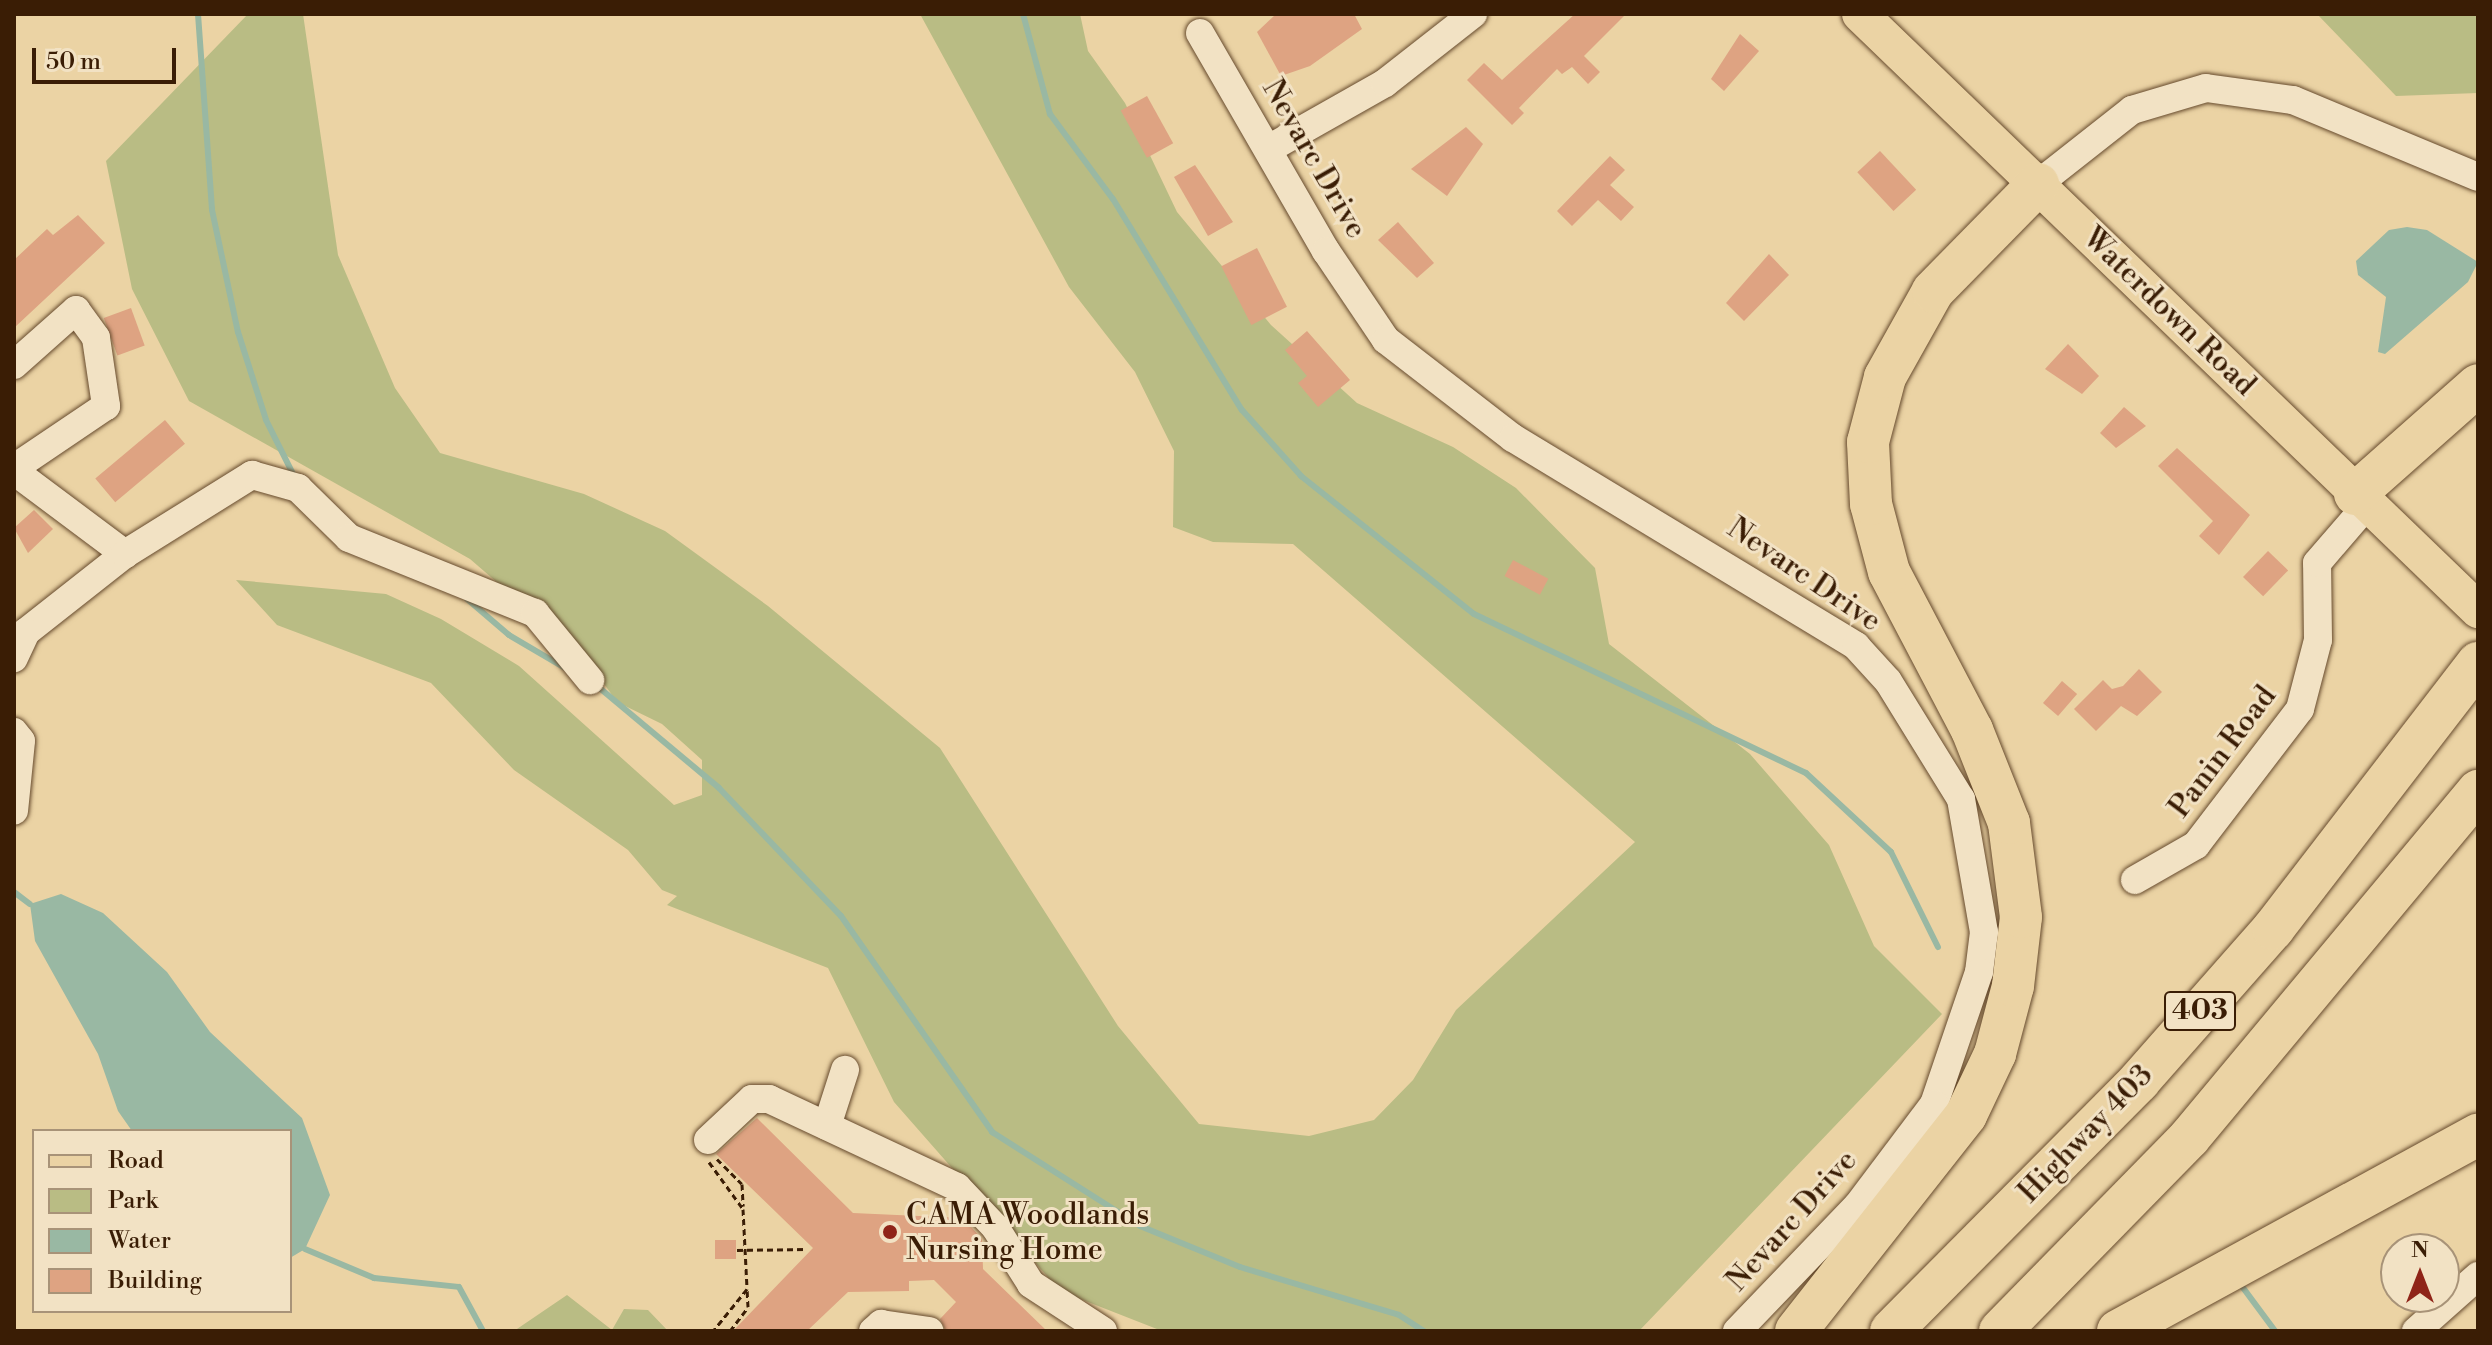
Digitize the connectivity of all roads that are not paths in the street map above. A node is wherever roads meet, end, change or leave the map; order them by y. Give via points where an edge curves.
1 (1473, 14) edge
2 (1860, 14) edge
3 (1200, 33) dead end
4 (1272, 147) junction
5 (2478, 177) edge
6 (2038, 184) junction
7 (14, 365) edge
8 (2478, 385) edge
9 (14, 470) edge
10 (2361, 500) junction
11 (125, 554) junction
12 (2478, 610) edge
13 (20, 623) edge
14 (14, 658) edge
15 (2478, 663) edge
16 (590, 680) dead end
17 (14, 732) edge
18 (2478, 791) edge
19 (14, 811) edge
20 (2135, 880) dead end
21 (845, 1070) dead end
22 (827, 1126) junction
23 (2478, 1135) edge
24 (708, 1140) dead end
25 (2478, 1276) edge
26 (873, 1331) edge
27 (929, 1331) edge
28 (1103, 1331) edge
29 (1737, 1331) edge
30 (1796, 1331) edge
31 (1891, 1331) edge
32 (2000, 1331) edge
33 (2118, 1331) edge
34 (2416, 1331) edge

1 - 4 street via 1385,83
2 - 6 main road, Waterdown Road
3 - 4 street, Nevarc Drive
4 - 29 street, Nevarc Drive via 1326,251 1386,340 1513,438 1856,646 1888,681 1961,799 1984,932 1979,972 1934,1104 1858,1205
5 - 6 street via 2293,100 2206,88 2132,110
6 - 10 main road, Waterdown Road
6 - 30 highway via 1933,291 1885,377 1868,442 1871,504 1889,572 1972,730 2009,823 2021,917 2011,996 1966,1115
7 - 9 street via 76,310 96,338 106,406
8 - 10 highway
9 - 11 street
10 - 12 main road, Waterdown Road
10 - 20 street, Panin Road via 2317,563 2318,640 2300,709 2196,845
11 - 13 street
11 - 16 street via 252,475 298,488 349,538 535,613
13 - 14 street
15 - 31 highway, Highway 403 / 403 via 2273,929 2139,1081
17 - 19 street via 21,741
18 - 32 highway, 403 via 2189,1138
21 - 22 street
22 - 24 street via 769,1099 752,1099
22 - 28 street via 957,1187 995,1227 1031,1284
23 - 33 highway
25 - 34 street
26 - 27 street via 881,1324

